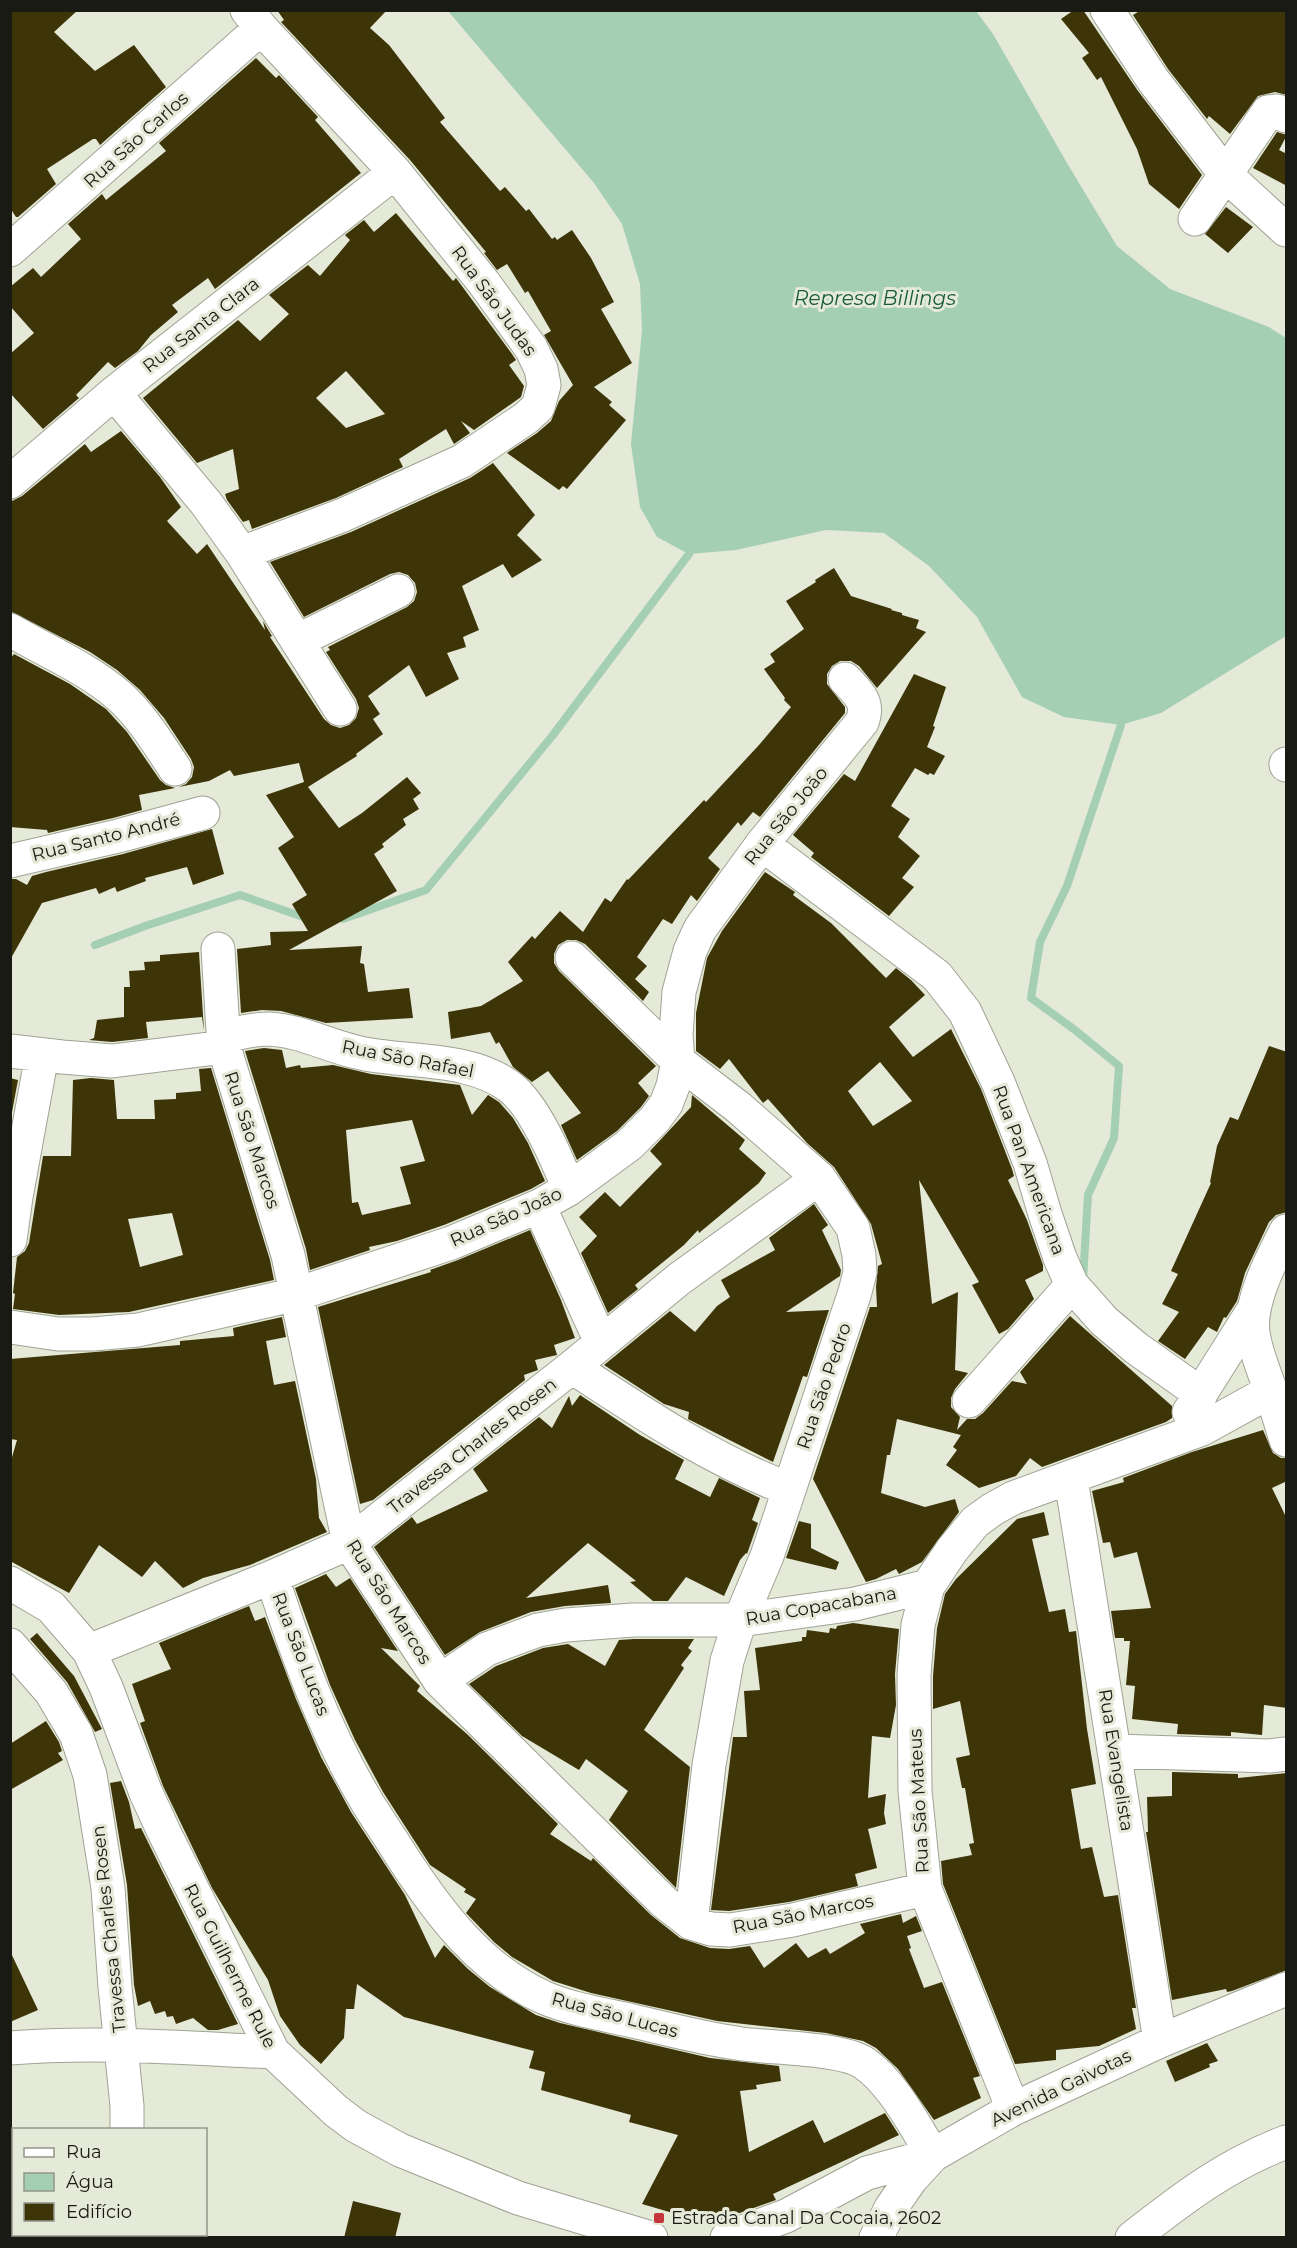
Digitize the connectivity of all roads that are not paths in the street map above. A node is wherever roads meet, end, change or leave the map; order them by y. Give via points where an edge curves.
1 (1107, 10) edge
2 (254, 20) edge
3 (1287, 116) edge
4 (395, 172) junction
5 (1226, 175) junction
6 (1194, 219) dead end
7 (1287, 230) edge
8 (10, 250) edge
9 (114, 393) junction
10 (16, 465) edge
11 (242, 553) junction
12 (398, 591) dead end
13 (10, 630) edge
14 (297, 641) junction
15 (845, 679) dead end
16 (340, 709) dead end
17 (175, 769) dead end
18 (202, 813) dead end
19 (762, 844) junction
20 (10, 861) edge
21 (218, 949) dead end
22 (572, 957) dead end
23 (223, 1042) junction
24 (10, 1051) edge
25 (42, 1055) junction
26 (678, 1061) junction
27 (819, 1178) junction
28 (569, 1189) junction
29 (539, 1206) junction
30 (1287, 1231) edge
31 (10, 1240) edge
32 (1072, 1284) junction
33 (297, 1294) junction
34 (1254, 1310) junction
35 (10, 1327) edge
36 (601, 1342) junction
37 (572, 1367) junction
38 (1271, 1391) junction
39 (1201, 1394) junction
40 (969, 1401) dead end
41 (1287, 1440) edge
42 (1170, 1441) junction
43 (1071, 1479) junction
44 (789, 1489) junction
45 (349, 1543) junction
46 (272, 1577) junction
47 (10, 1583) edge
48 (928, 1586) junction
49 (740, 1620) junction
50 (10, 1645) edge
51 (89, 1651) junction
52 (440, 1681) junction
53 (1114, 1751) junction
54 (1287, 1754) edge
55 (924, 1889) junction
56 (691, 1923) junction
57 (1287, 1989) edge
58 (1160, 2041) junction
59 (122, 2044) junction
60 (10, 2048) edge
61 (273, 2052) junction
62 (1013, 2109) junction
63 (126, 2128) edge
64 (1287, 2142) edge
65 (933, 2155) junction
66 (651, 2238) edge
67 (727, 2238) edge
68 (876, 2238) edge
69 (1132, 2238) edge

1 - 5 street via 1148,73
2 - 4 street, Rua São Judas
2 - 8 street, Rua São Carlos
3 - 5 street via 1268,112
4 - 9 street, Rua Santa Clara
4 - 11 street, Rua São Judas via 531,348 544,385 538,407 462,460 343,515
5 - 6 street
5 - 7 street
9 - 10 street, Rua Santa Clara
9 - 11 street via 207,503
11 - 14 street
12 - 14 street
13 - 17 street via 120,696
14 - 16 street
15 - 19 street, Rua São João via 862,697 862,722
18 - 20 street, Rua Santo André
19 - 26 street, Rua São João via 700,929 690,951 679,992
19 - 32 street, Rua Pan Americana via 937,976 965,1012 1026,1153
21 - 23 street, Rua São Marcos
22 - 26 street, Rua São Pedro
23 - 25 street, Rua São Rafael via 112,1061
23 - 28 street, Rua São Rafael via 258,1030 288,1032 354,1052 451,1064 488,1075 512,1088 525,1102
23 - 33 street, Rua São Marcos
24 - 25 street, Rua São Rafael
25 - 31 street
26 - 27 street, Rua São Pedro
26 - 28 street, Rua São João via 666,1104 655,1119 628,1145
27 - 36 street, Travessa Charles Rosen via 679,1279
27 - 44 street, Rua São Pedro via 852,1228 860,1272
28 - 29 street, Rua São João
29 - 33 street, Rua São João via 451,1243
29 - 36 street
30 - 34 street
32 - 39 street, Rua Pan Americana via 1104,1321
32 - 40 street
33 - 35 street, Rua São João via 138,1330 58,1334
33 - 45 street, Rua São Marcos
34 - 38 street via 1258,1358
34 - 39 street
36 - 37 street, Travessa Charles Rosen
37 - 44 street via 707,1452
37 - 45 street, Travessa Charles Rosen
38 - 41 street
38 - 42 street via 1202,1429
39 - 42 street
42 - 43 street
43 - 48 street via 1013,1498 975,1522
43 - 53 street, Rua Evangelista
44 - 49 street, Rua São Pedro
45 - 46 street, Travessa Charles Rosen
45 - 52 street, Rua São Marcos
46 - 51 street, Travessa Charles Rosen
46 - 65 street, Rua São Lucas via 320,1708 366,1801 427,1894 481,1956 546,1998 596,2013 740,2044 848,2056 861,2061 877,2072
47 - 51 street, Rua Guilherme Rule via 51,1607
48 - 49 street, Rua Copacabana via 855,1604
48 - 55 street, Rua São Mateus via 918,1625 914,1675 915,1791
49 - 52 street, Rua Copacabana via 633,1620 538,1630 487,1649
49 - 56 street, Rua São Pedro via 727,1661 716,1723
50 - 59 street, Travessa Charles Rosen via 51,1692 75,1734 90,1775 108,1888
51 - 61 street, Rua Guilherme Rule via 146,1793
52 - 56 street, Rua São Marcos via 664,1902
53 - 54 street
53 - 58 street, Rua Evangelista
55 - 56 street, Rua São Marcos via 793,1920 730,1930
55 - 62 street, Rua São Mateus
57 - 58 street, Avenida Gaivotas
58 - 62 street, Avenida Gaivotas
59 - 60 street
59 - 61 street
59 - 63 street, Travessa Charles Rosen
61 - 66 street, Rua Guilherme Rule via 342,2116 376,2139 518,2198
62 - 65 street, Avenida Gaivotas
64 - 69 street via 1213,2177
65 - 67 street via 867,2173 786,2216
65 - 68 street, Avenida Gaivotas via 910,2180

